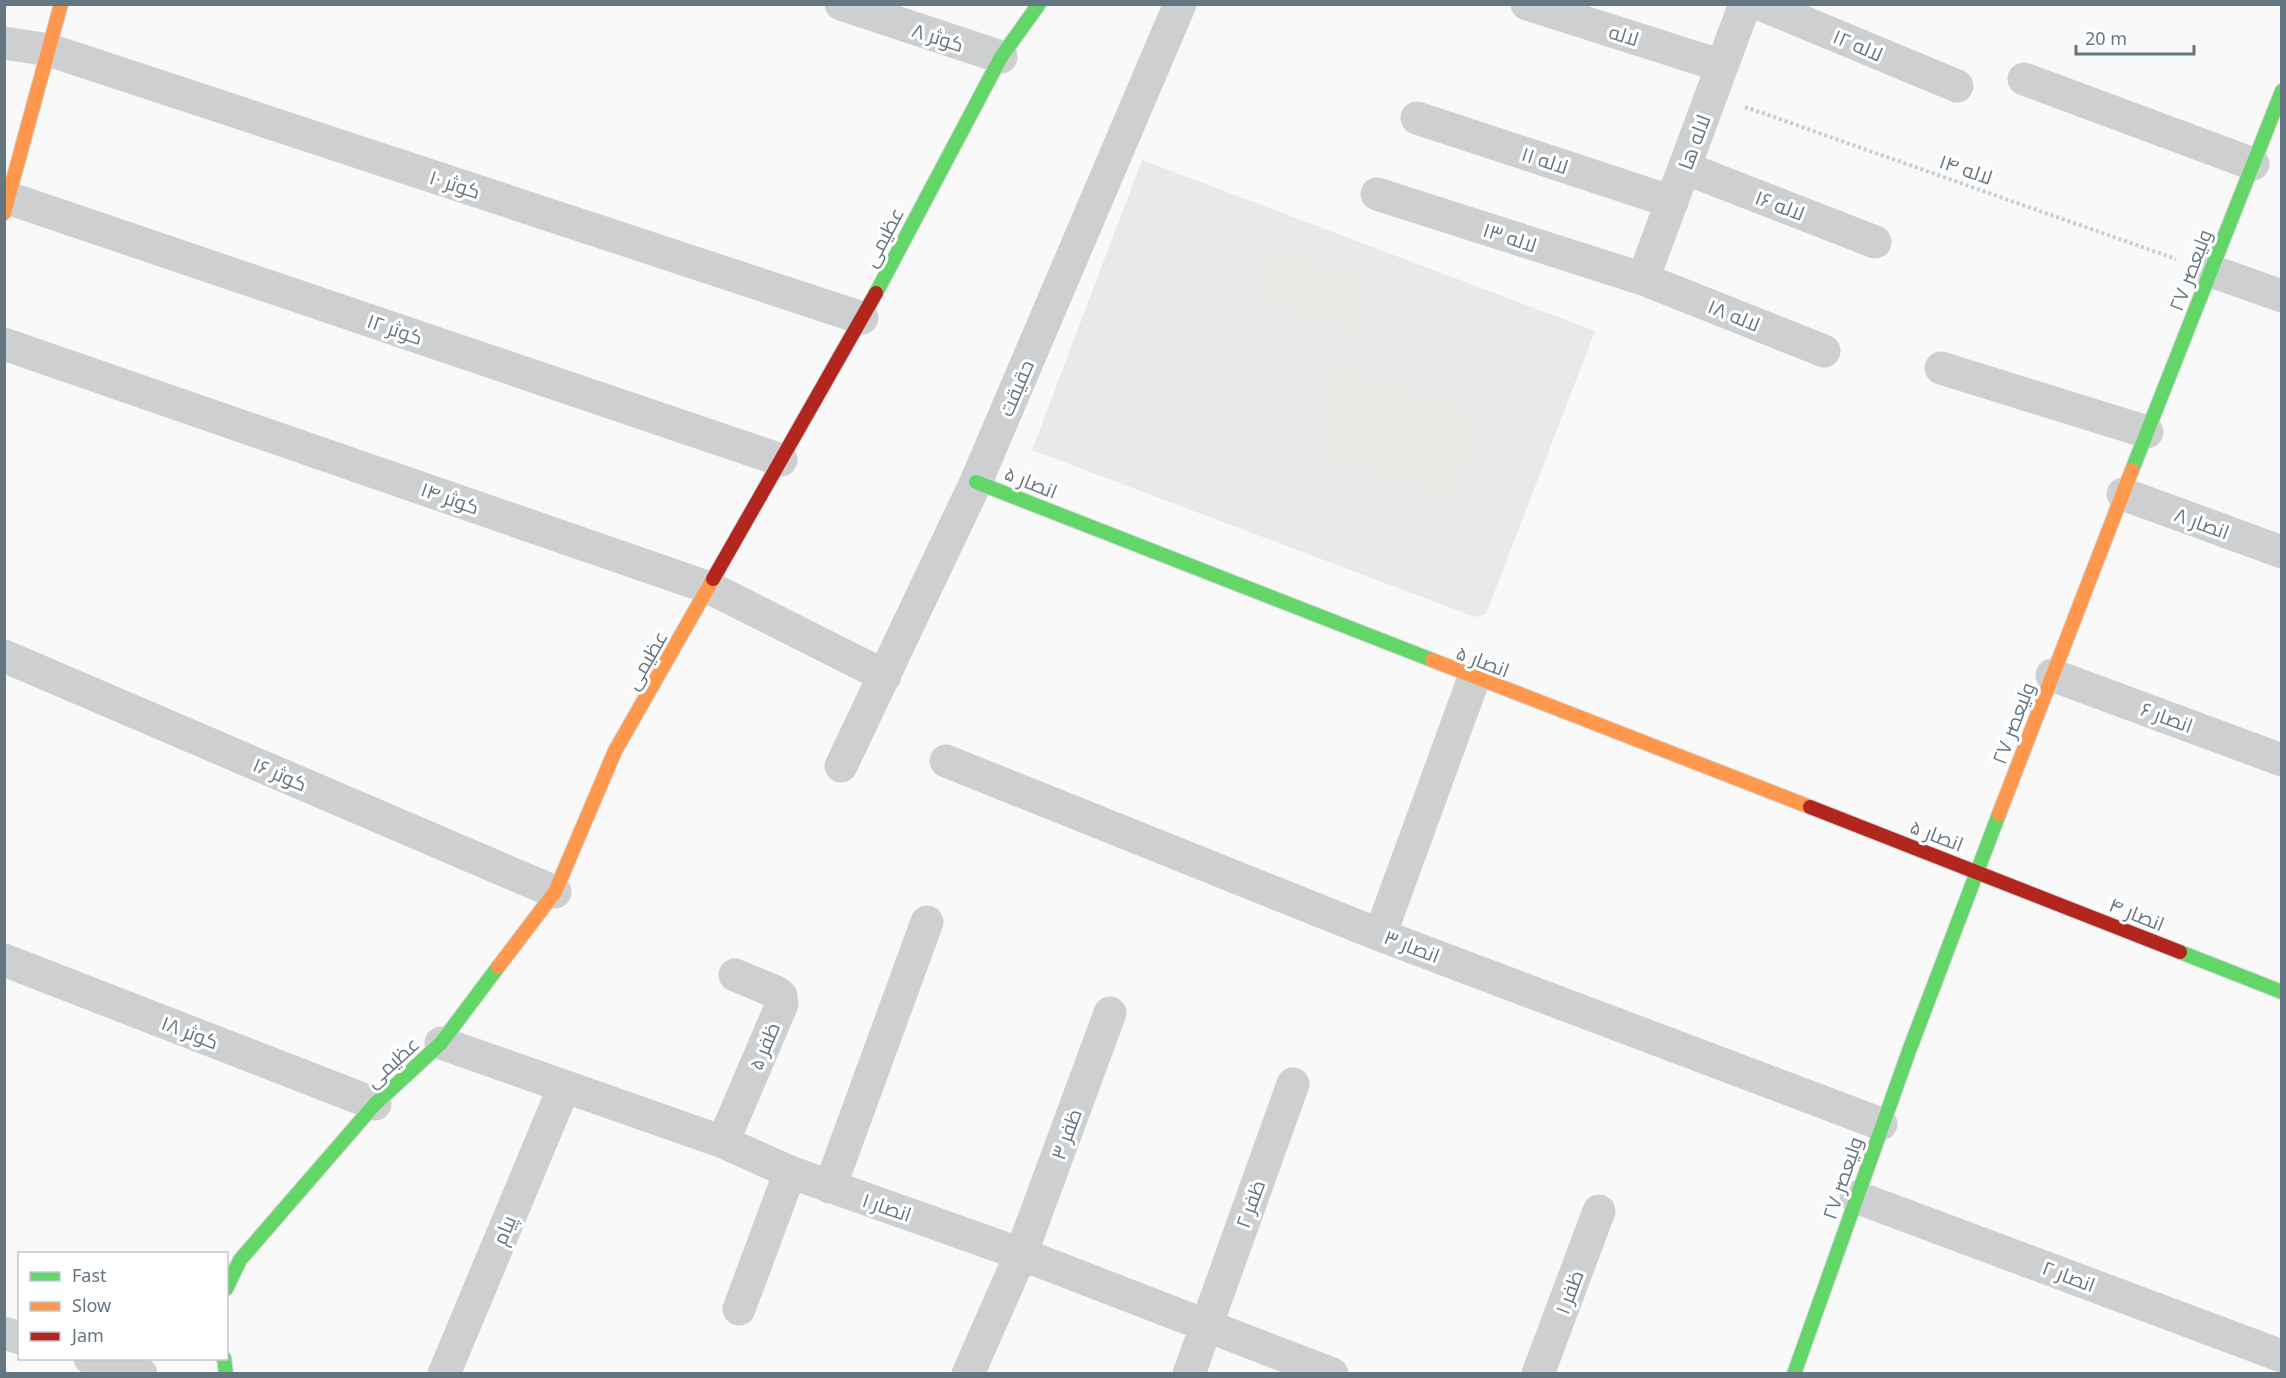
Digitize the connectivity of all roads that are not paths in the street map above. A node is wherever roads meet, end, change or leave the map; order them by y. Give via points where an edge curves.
1 (61, 4) edge
2 (841, 4) edge
3 (1040, 4) edge
4 (1180, 4) edge
5 (1527, 4) edge
6 (1745, 4) edge
7 (1760, 4) edge
8 (4, 43) edge
9 (49, 50) junction
10 (1001, 57) junction
11 (2024, 79) dead end
12 (1717, 80) junction
13 (1957, 86) dead end
14 (2278, 111) edge
15 (1417, 118) dead end
16 (2253, 164) junction
17 (1684, 168) junction
18 (1377, 194) dead end
19 (1672, 202) junction
20 (6, 205) edge
21 (1875, 242) dead end
22 (2211, 271) junction
23 (1643, 279) junction
24 (2282, 296) edge
25 (862, 318) junction
26 (4, 344) edge
27 (1824, 351) dead end
28 (1941, 368) dead end
29 (2147, 432) junction
30 (781, 460) junction
31 (976, 482) junction
32 (2123, 494) junction
33 (2282, 552) edge
34 (710, 588) junction
35 (4, 656) edge
36 (2052, 675) junction
37 (885, 676) junction
38 (1474, 678) junction
39 (2282, 760) edge
40 (946, 761) dead end
41 (841, 766) dead end
42 (1978, 872) junction
43 (555, 892) junction
44 (927, 922) dead end
45 (1380, 935) junction
46 (4, 960) edge
47 (735, 975) dead end
48 (2282, 992) edge
49 (1110, 1013) dead end
50 (441, 1043) junction
51 (1293, 1084) dead end
52 (564, 1087) junction
53 (375, 1104) junction
54 (1881, 1124) junction
55 (723, 1142) junction
56 (790, 1172) junction
57 (830, 1187) junction
58 (1856, 1197) junction
59 (1599, 1211) dead end
60 (1021, 1254) junction
61 (228, 1285) edge
62 (739, 1309) dead end
63 (1206, 1325) junction
64 (2282, 1356) edge
65 (93, 1360) edge
66 (141, 1374) edge
67 (444, 1374) edge
68 (968, 1374) edge
69 (1189, 1374) edge
70 (1332, 1374) edge
71 (1538, 1374) edge
72 (1794, 1374) edge

1 - 9 street
2 - 10 street, کوثر ۸
3 - 10 street, عظیمی
4 - 31 street, حقیقت
5 - 12 street, لاله
6 - 12 street, لاله ها
7 - 13 street, لاله ۱۲
8 - 9 street, کوثر ۱۰
9 - 20 street
9 - 25 street, کوثر ۱۰
10 - 25 street, عظیمی
11 - 16 street
12 - 17 street, لاله ها
14 - 16 street, ولیعصر ۲۷
15 - 19 street, لاله ۱۱
16 - 22 street, ولیعصر ۲۷
17 - 19 street, لاله ها
17 - 21 street, لاله ۱۶
18 - 23 street, لاله ۱۳
19 - 23 street, لاله ها
20 - 30 street, کوثر ۱۲
22 - 24 street
22 - 29 street, ولیعصر ۲۷
23 - 27 street, لاله ۱۸
25 - 30 street, عظیمی
26 - 34 street, کوثر ۱۴
28 - 29 street
29 - 32 street, ولیعصر ۲۷
30 - 34 street, عظیمی
31 - 37 street, حقیقت
31 - 38 street, انصار ۵
32 - 33 street, انصار ۸
32 - 36 street, ولیعصر ۲۷
34 - 37 street, کوثر ۱۴
34 - 43 street, عظیمی via 615,751
35 - 43 street, کوثر ۱۶
36 - 39 street, انصار ۶
36 - 42 street, ولیعصر ۲۷
37 - 41 street, حقیقت
38 - 42 street, انصار ۵
38 - 45 street
40 - 45 street, انصار ۳
42 - 48 street, انصار ۴
42 - 54 street, ولیعصر ۲۷
43 - 50 street, عظیمی
44 - 57 street
45 - 54 street, انصار ۳
46 - 53 street, کوثر ۱۸
47 - 55 street, ظفر ۵ via 776,992 782,1004
49 - 60 street, ظفر ۳
50 - 52 street, انصار ۱
50 - 53 street, عظیمی
51 - 63 street, ظفر ۲
52 - 55 street, انصار ۱
52 - 67 street, پیام
53 - 61 street, عظیمی via 240,1260
54 - 58 street, ولیعصر ۲۷
55 - 56 street, انصار ۱
56 - 57 street, انصار ۱
56 - 62 street
57 - 60 street, انصار ۱
58 - 64 street, انصار ۲
58 - 72 street, ولیعصر ۲۷
59 - 71 street, ظفر ۱
60 - 63 street, انصار ۱
60 - 68 street, ظفر ۳
63 - 69 street, ظفر ۲
63 - 70 street, انصار ۱
65 - 66 street

